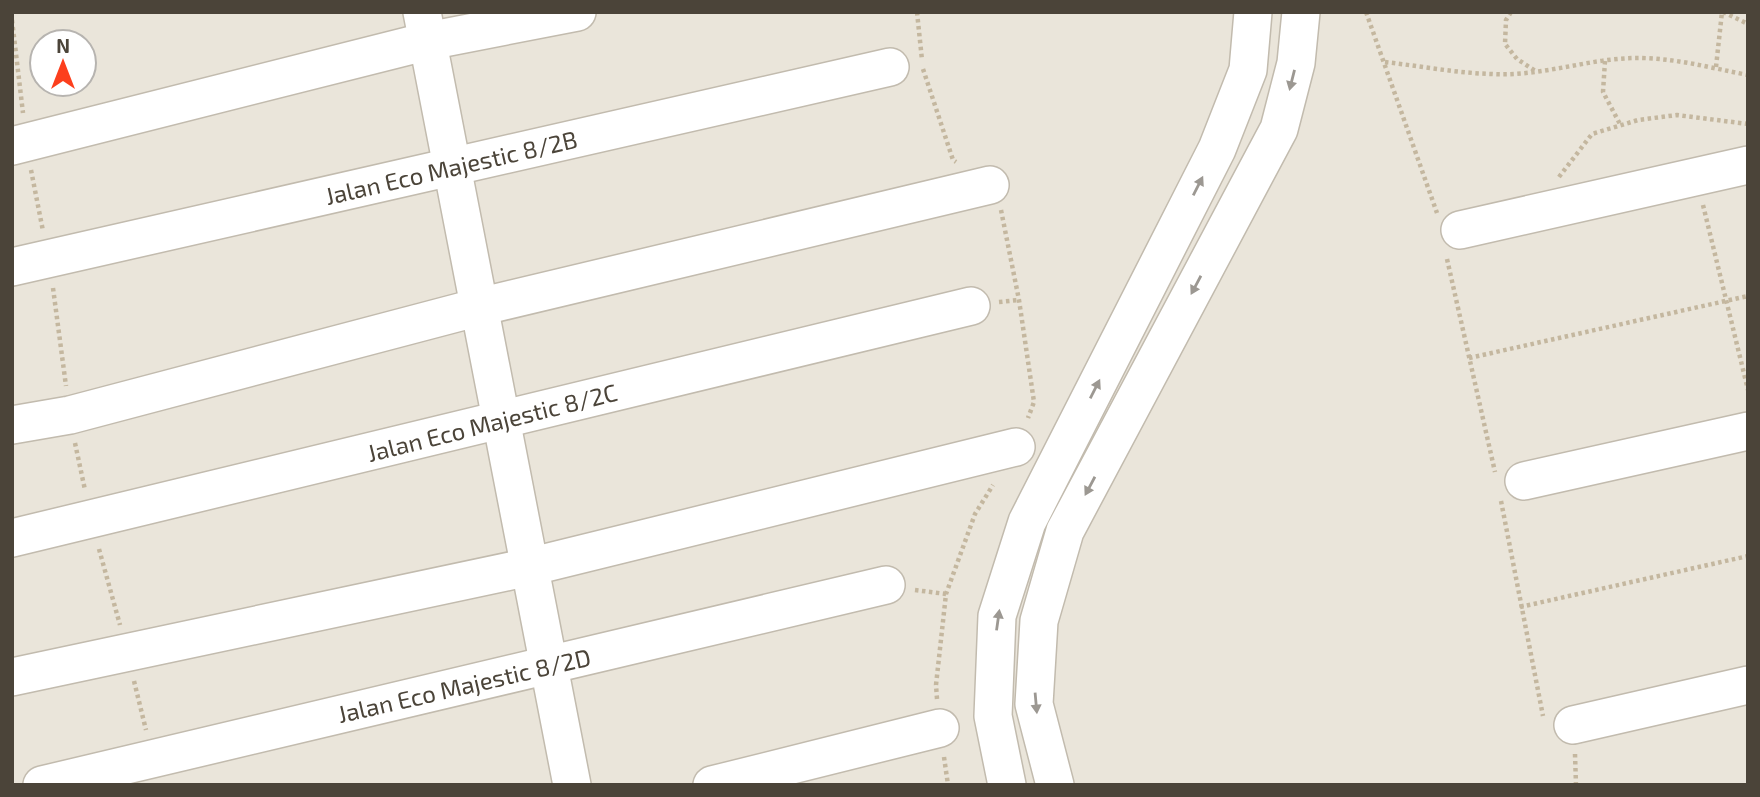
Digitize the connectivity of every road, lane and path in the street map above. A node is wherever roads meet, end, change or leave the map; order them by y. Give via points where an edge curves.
1 (577, 12) edge
2 (917, 12) edge
3 (1253, 12) edge
4 (1301, 12) edge
5 (1366, 12) edge
6 (1511, 12) edge
7 (1722, 12) edge
8 (1748, 24) edge
9 (425, 27) edge
10 (1605, 61) junction
11 (1385, 62) junction
12 (890, 67) dead end
13 (1716, 68) junction
14 (1538, 72) junction
15 (1748, 75) edge
16 (1748, 124) edge
17 (1621, 125) junction
18 (12, 146) edge
19 (1748, 165) edge
20 (453, 166) junction
21 (1696, 177) junction
22 (990, 185) junction
23 (1545, 211) junction
24 (1452, 233) junction
25 (12, 267) edge
26 (1748, 296) edge
27 (1726, 301) junction
28 (971, 306) dead end
29 (479, 307) junction
30 (1469, 358) junction
31 (1748, 390) edge
32 (501, 420) junction
33 (12, 425) edge
34 (1748, 431) edge
35 (1016, 447) junction
36 (1511, 484) junction
37 (12, 538) edge
38 (1748, 556) edge
39 (529, 567) junction
40 (886, 586) dead end
41 (1520, 607) junction
42 (549, 665) junction
43 (12, 677) edge
44 (1748, 685) edge
45 (1573, 724) junction
46 (940, 728) junction
47 (42, 785) edge
48 (572, 785) edge
49 (712, 785) edge
50 (948, 785) edge
51 (1007, 785) edge
52 (1055, 785) edge
53 (1577, 785) edge

1 - 9 street
2 - 22 path via 923,69 953,160 974,179
51 -> 3 street via 993,716 998,616 1027,522 1217,149 1248,70
4 -> 52 street via 1296,63 1279,129 1065,531 1039,621 1034,704
5 - 11 path
6 - 14 path via 1505,44 1517,59
7 - 8 path
7 - 13 path
9 - 18 street
9 - 20 street
10 - 13 path via 1640,58
10 - 14 path
10 - 17 path via 1603,92
11 - 14 path via 1493,75
11 - 24 path via 1414,152
12 - 20 street, Jalan Eco Majestic 8/2B
13 - 15 path
16 - 17 path via 1676,115
17 - 23 path via 1592,134 1552,187
19 - 21 street
20 - 25 street, Jalan Eco Majestic 8/2B
20 - 29 street
21 - 23 street
21 - 27 path
22 - 29 street
22 - 35 path via 997,188 1034,402
23 - 24 street
24 - 30 path
26 - 27 path
27 - 30 path
27 - 31 path
28 - 32 street, Jalan Eco Majestic 8/2C
29 - 32 street
29 - 33 street via 70,415
30 - 36 path
32 - 37 street, Jalan Eco Majestic 8/2C
32 - 39 street
34 - 36 street
35 - 39 street
35 - 46 path via 975,514 946,594 936,685
36 - 41 path
38 - 41 path
39 - 42 street
39 - 43 street
40 - 42 street, Jalan Eco Majestic 8/2D
41 - 45 path via 1545,724 1552,733
42 - 47 street, Jalan Eco Majestic 8/2D
42 - 48 street
44 - 45 street
45 - 53 path
46 - 49 street
46 - 50 path

